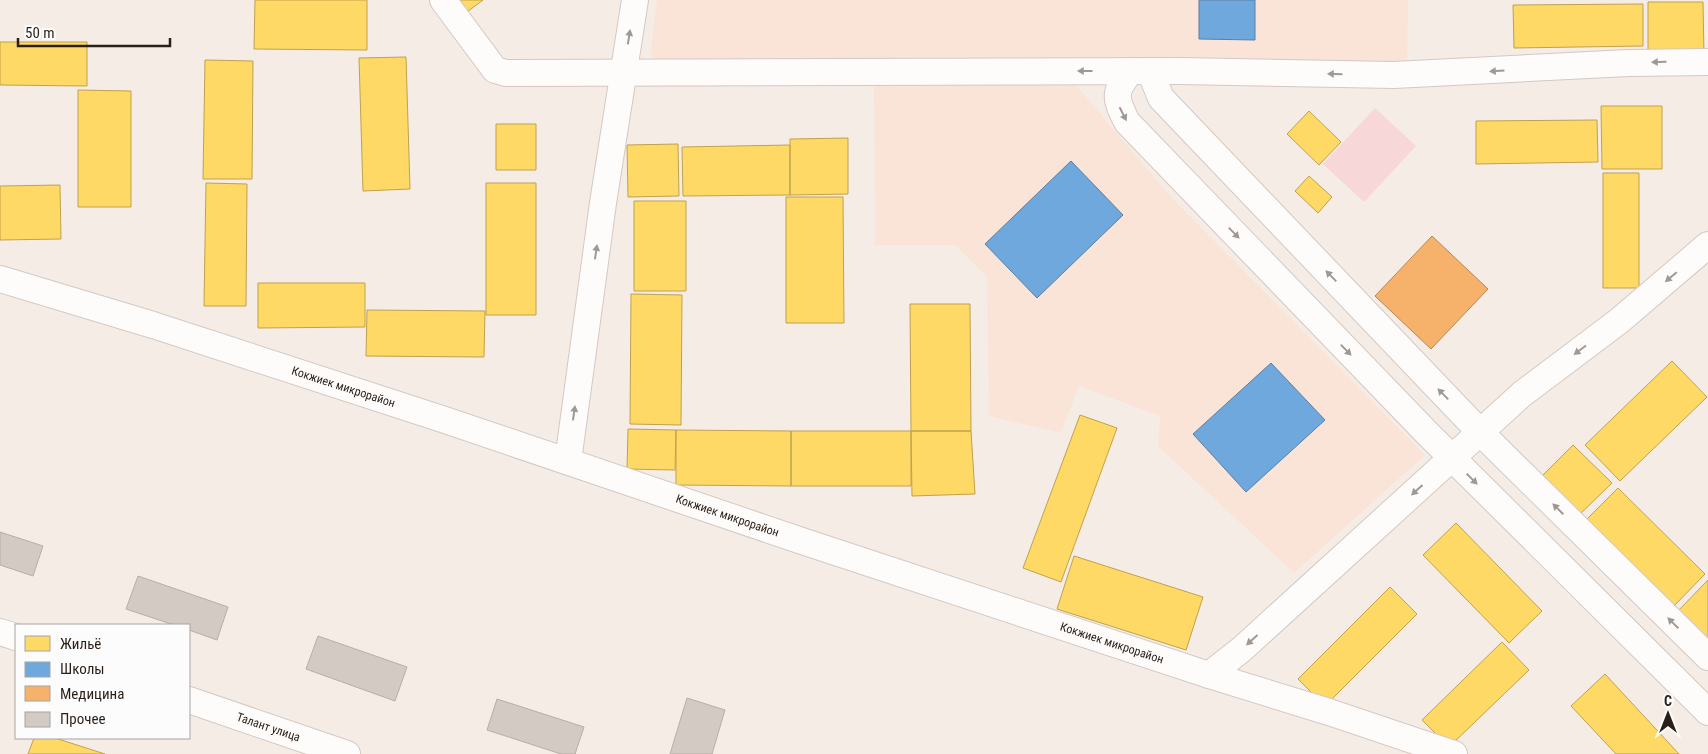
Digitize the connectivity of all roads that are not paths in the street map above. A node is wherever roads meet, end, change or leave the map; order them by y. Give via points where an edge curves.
1 (443, 0) edge
2 (635, 0) edge
3 (1708, 62) edge
4 (1140, 71) junction
5 (624, 73) junction
6 (1708, 245) edge
7 (0, 278) edge
8 (1480, 432) junction
9 (1451, 458) junction
10 (568, 462) junction
11 (0, 632) edge
12 (15, 637) edge
13 (1708, 657) edge
14 (1209, 675) junction
15 (190, 700) edge
16 (1708, 712) edge
17 (347, 754) edge
18 (1454, 754) edge

1 - 5 street via 495,70 506,73
5 -> 2 street
3 -> 4 street via 1404,75
4 -> 5 street
8 -> 4 street via 1161,98
4 -> 9 street via 1120,84 1117,102 1127,122
10 -> 5 street
6 -> 8 street via 1619,321 1522,394
7 - 10 street, Кокжиек микрорайон
8 - 9 street
13 -> 8 street
9 -> 14 street
9 -> 16 street
10 - 14 street, Кокжиек микрорайон
11 - 12 street
14 - 18 street, Кокжиек микрорайон
15 - 17 street, Талант улица

